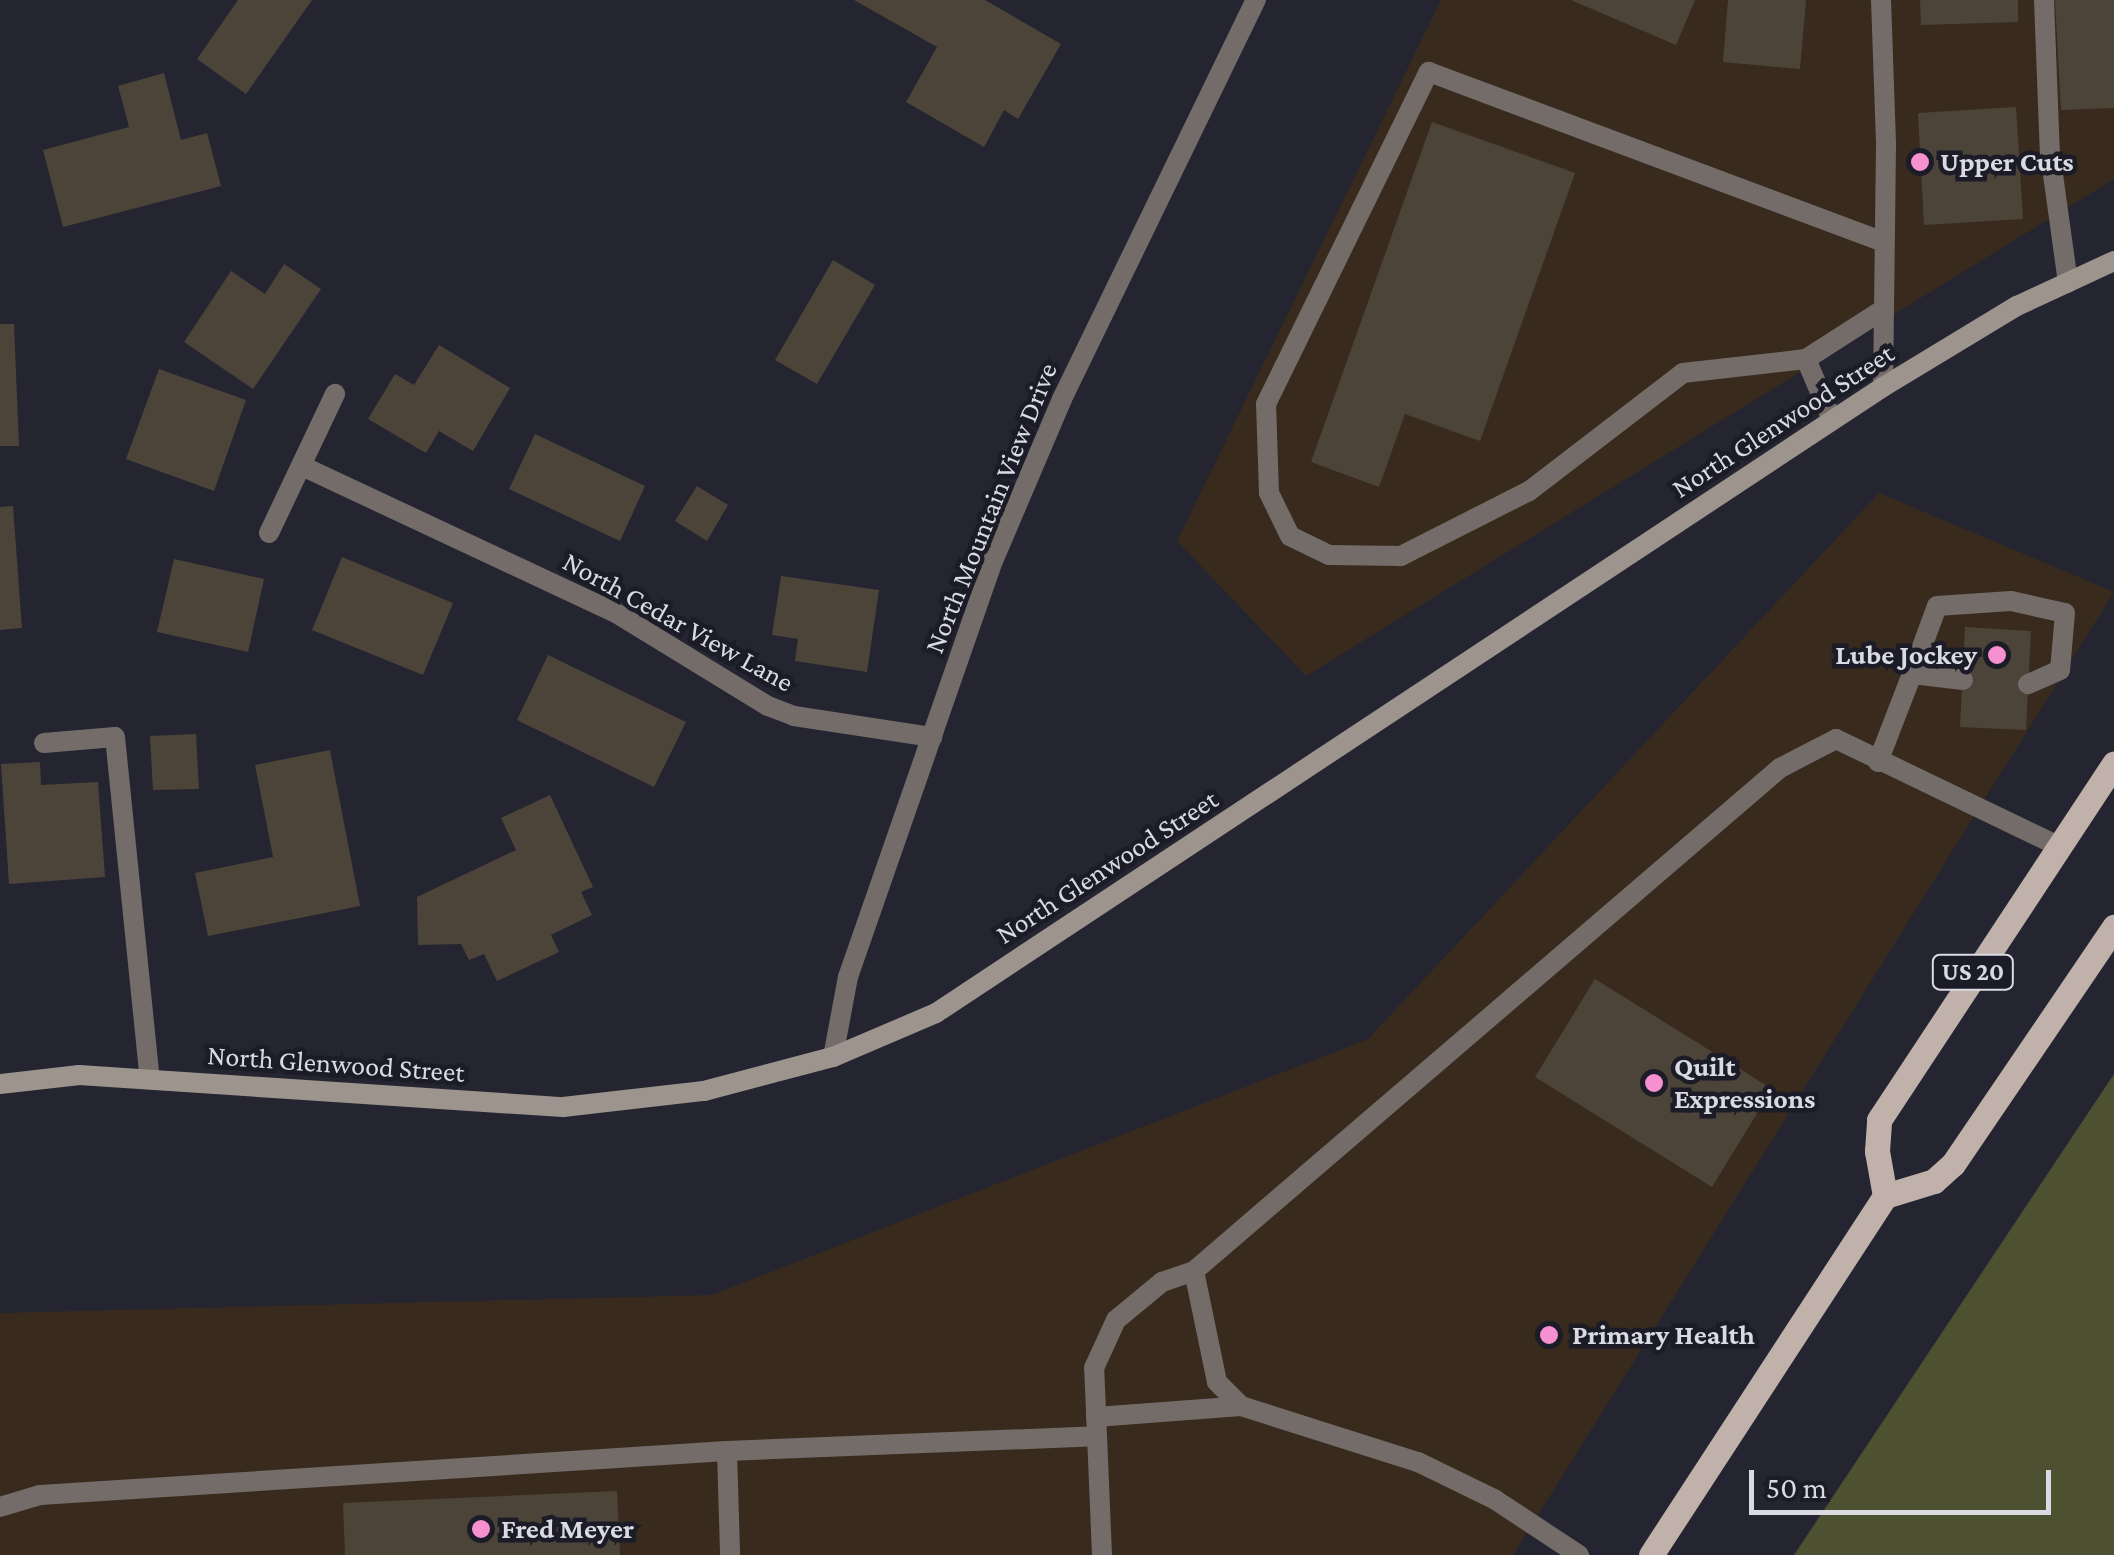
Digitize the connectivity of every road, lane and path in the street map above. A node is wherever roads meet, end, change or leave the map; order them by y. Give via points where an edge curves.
1 (1256, 0) edge
2 (1881, 0) edge
3 (2044, 0) edge
4 (1883, 242) junction
5 (2114, 261) edge
6 (2068, 283) junction
7 (1881, 311) junction
8 (1806, 359) junction
9 (1883, 387) junction
10 (336, 394) dead end
11 (1832, 420) junction
12 (302, 466) junction
13 (269, 534) dead end
14 (1912, 674) junction
15 (1963, 680) dead end
16 (2028, 684) dead end
17 (932, 737) junction
18 (44, 743) dead end
19 (1878, 762) junction
20 (2114, 763) edge
21 (2056, 845) junction
22 (2114, 927) edge
23 (833, 1057) junction
24 (150, 1079) junction
25 (0, 1084) edge
26 (1885, 1196) junction
27 (1194, 1272) junction
28 (1241, 1406) junction
29 (1096, 1427) junction
30 (726, 1451) junction
31 (0, 1508) edge
32 (730, 1555) edge
33 (1102, 1555) edge
34 (1579, 1555) edge
35 (1652, 1555) edge

1 - 17 street, North Mountain View Drive via 1062,399 993,562
2 - 4 street
3 - 6 street via 2050,154
4 - 7 street
4 - 8 street via 1429,72 1266,404 1268,493 1290,536 1329,554 1400,556 1529,492 1683,373
5 - 6 main road, North Glenwood Street
6 - 9 main road, North Glenwood Street
7 - 8 street
7 - 9 street
8 - 11 street
9 - 11 main road, North Glenwood Street
10 - 12 street
11 - 23 main road, North Glenwood Street via 936,1013
12 - 13 street
12 - 17 street, North Cedar View Lane via 616,612 768,706
14 - 15 street
14 - 16 street via 1937,606 2011,601 2065,613 2060,670
14 - 19 street
17 - 23 street, North Mountain View Drive via 848,977
18 - 24 street via 115,737
19 - 21 street
19 - 27 street via 1836,740 1780,768
20 - 21 main road, US 20
21 - 26 main road, US 20 via 1879,1120
22 - 26 main road via 1953,1164 1934,1181
23 - 24 main road, North Glenwood Street via 704,1091 563,1106
24 - 25 main road, North Glenwood Street via 79,1075
26 - 35 main road
27 - 28 street via 1217,1382
27 - 29 street via 1162,1282 1116,1320 1094,1368
28 - 29 street
28 - 34 street via 1418,1462 1494,1499
29 - 30 street
29 - 33 street
30 - 31 street via 40,1495
30 - 32 street

